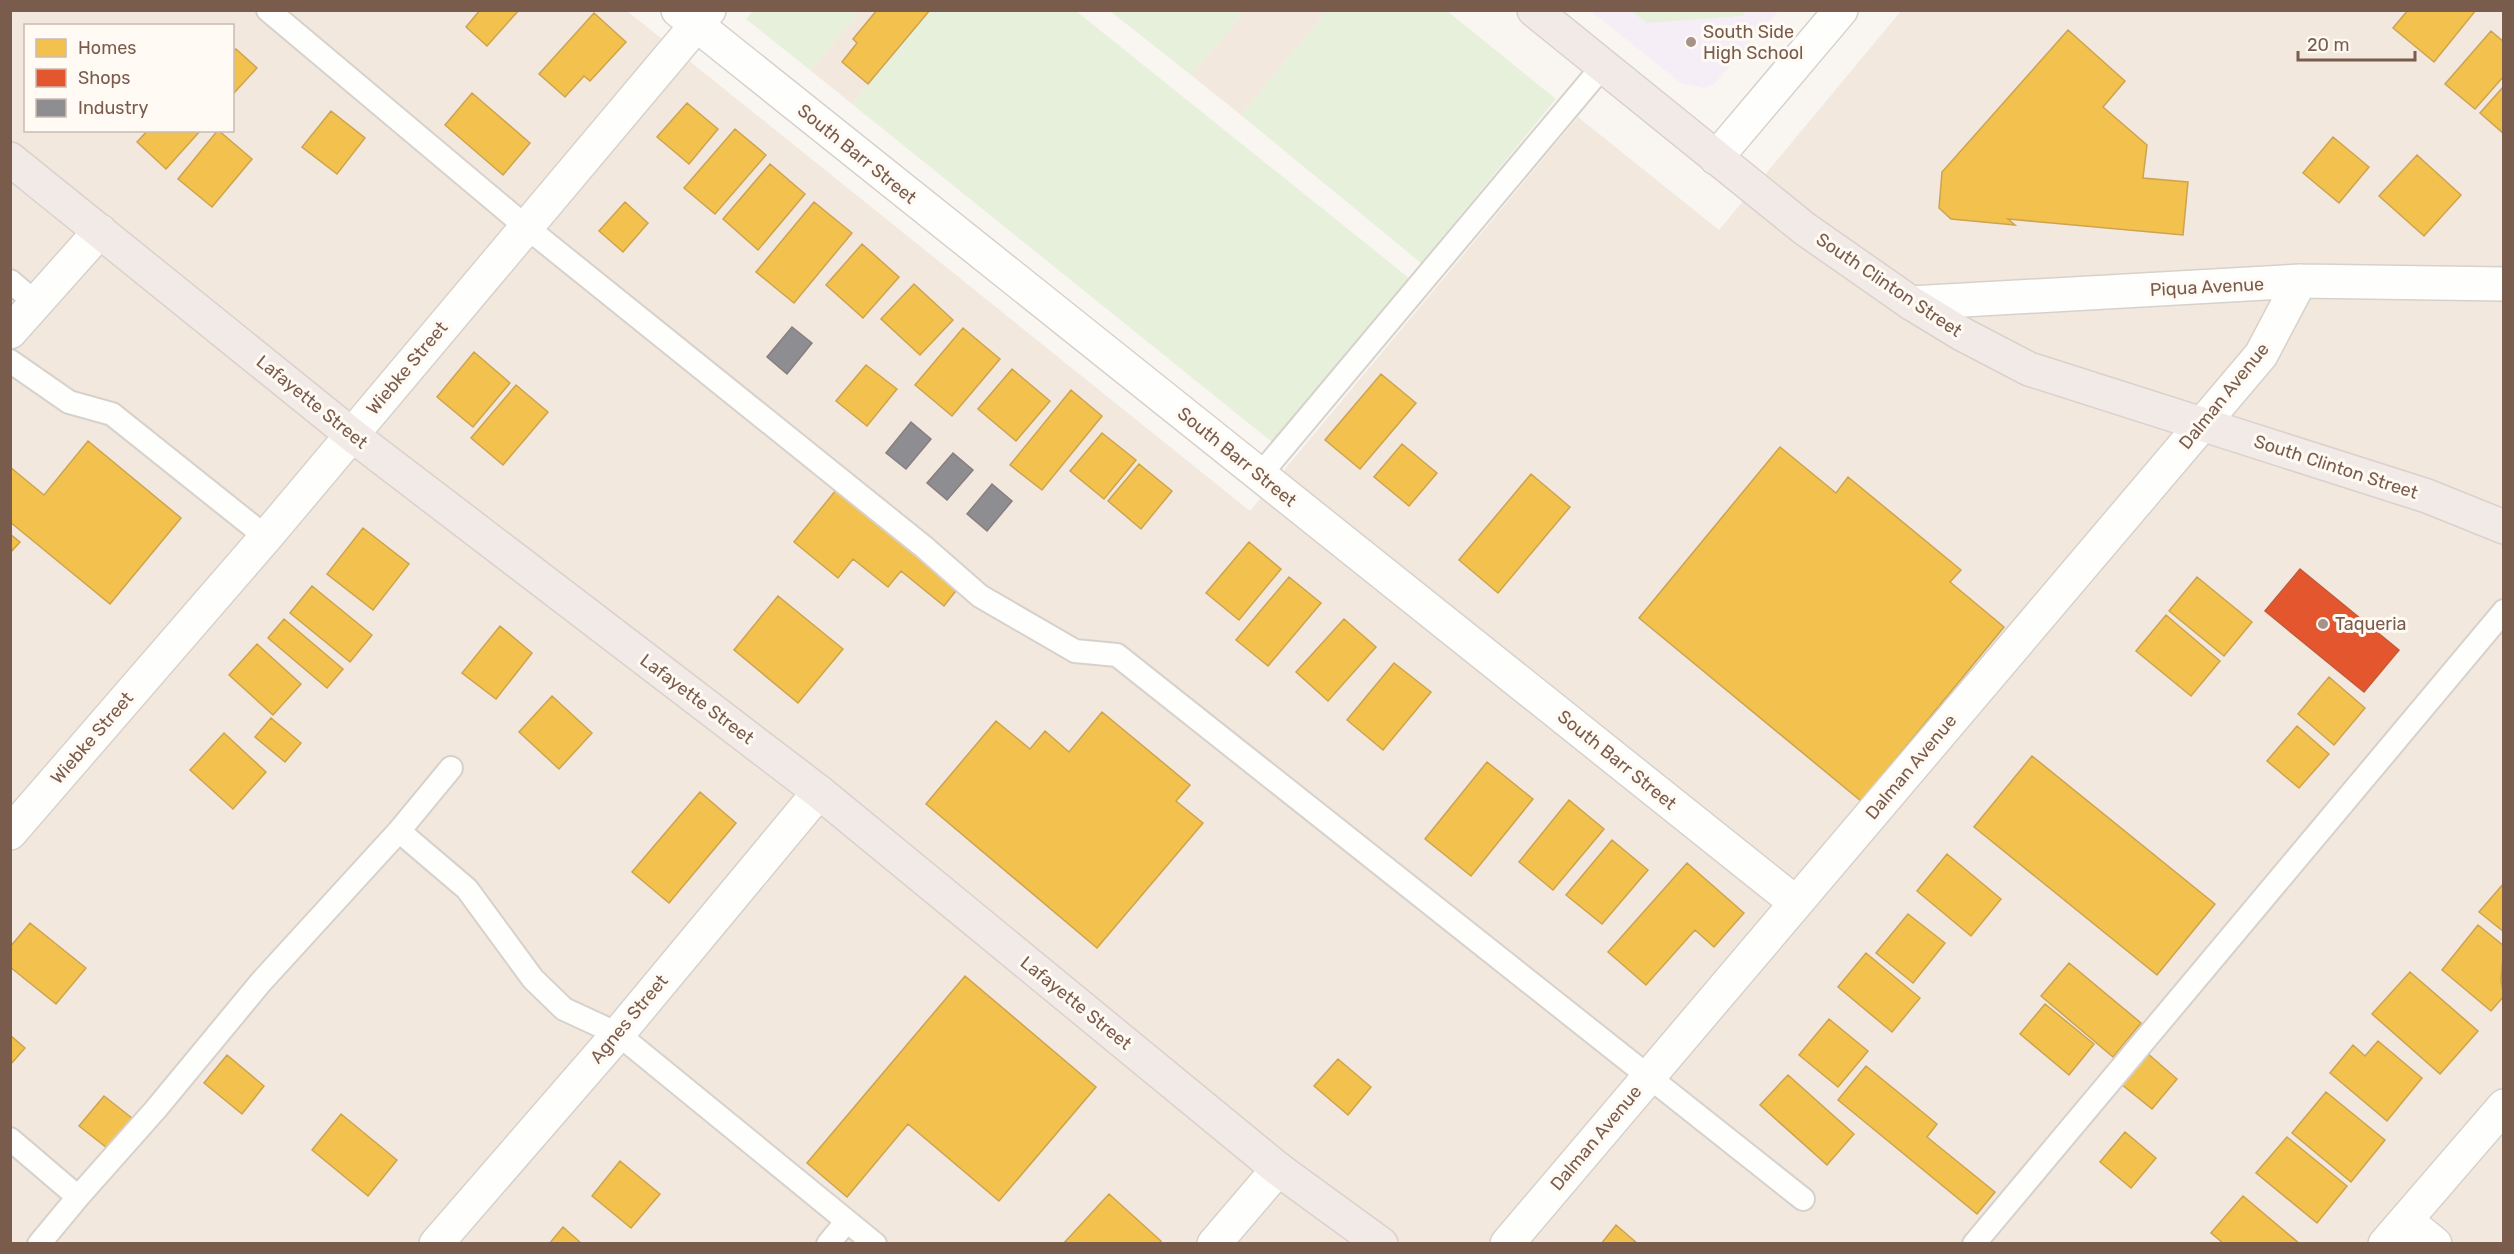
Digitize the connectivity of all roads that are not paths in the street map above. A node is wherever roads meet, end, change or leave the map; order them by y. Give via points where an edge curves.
1 (268, 10) edge
2 (1534, 10) edge
3 (1841, 10) edge
4 (694, 15) edge
5 (1603, 66) junction
6 (1716, 158) junction
7 (15, 171) edge
8 (525, 226) junction
9 (100, 231) junction
10 (10, 281) edge
11 (2300, 281) junction
12 (2504, 284) edge
13 (36, 303) junction
14 (1911, 303) junction
15 (10, 332) edge
16 (10, 361) edge
17 (2202, 424) junction
18 (352, 435) junction
19 (1260, 475) junction
20 (2504, 527) edge
21 (266, 537) junction
22 (2504, 611) edge
23 (451, 768) dead end
24 (819, 792) junction
25 (399, 831) junction
26 (10, 833) edge
27 (1796, 903) junction
28 (618, 1034) junction
29 (1649, 1076) junction
30 (2504, 1106) edge
31 (10, 1139) edge
32 (1278, 1169) junction
33 (78, 1197) junction
34 (1803, 1199) dead end
35 (847, 1221) junction
36 (2396, 1232) edge
37 (39, 1244) edge
38 (436, 1244) edge
39 (828, 1244) edge
40 (875, 1244) edge
41 (1214, 1244) edge
42 (1381, 1244) edge
43 (1507, 1244) edge
44 (1974, 1244) edge
45 (2435, 1244) edge

1 - 8 lane
2 - 5 highway, South Clinton Street
3 - 6 street
4 - 8 street, Wiebke Street
4 - 19 street, South Barr Street
5 - 6 highway, South Clinton Street
5 - 19 lane
6 - 14 highway, South Clinton Street via 1805,229
7 - 9 highway, Lafayette Street
8 - 18 street, Wiebke Street
8 - 29 lane via 980,596 1075,651 1117,656
9 - 13 street
9 - 18 highway, Lafayette Street
10 - 13 lane
11 - 12 street, Piqua Avenue
11 - 14 street, Piqua Avenue
11 - 17 street, Dalman Avenue via 2261,355
13 - 15 street
14 - 17 highway, South Clinton Street via 2029,369
16 - 21 lane via 69,402 112,414
17 - 20 highway, South Clinton Street via 2427,496
17 - 27 street, Dalman Avenue
18 - 21 street, Wiebke Street
18 - 24 highway, Lafayette Street
19 - 27 street, South Barr Street
21 - 26 street, Wiebke Street
22 - 44 lane
23 - 25 lane
24 - 28 street, Agnes Street
24 - 32 highway, Lafayette Street
25 - 28 lane via 467,889 533,979 564,1009
25 - 33 lane via 261,982
27 - 29 street, Dalman Avenue
28 - 35 lane
28 - 38 street, Agnes Street
29 - 34 lane
29 - 43 street, Dalman Avenue
30 - 36 street
31 - 33 lane
32 - 41 street
32 - 42 highway, Lafayette Street
33 - 37 lane
35 - 39 lane
35 - 40 lane
36 - 45 street

